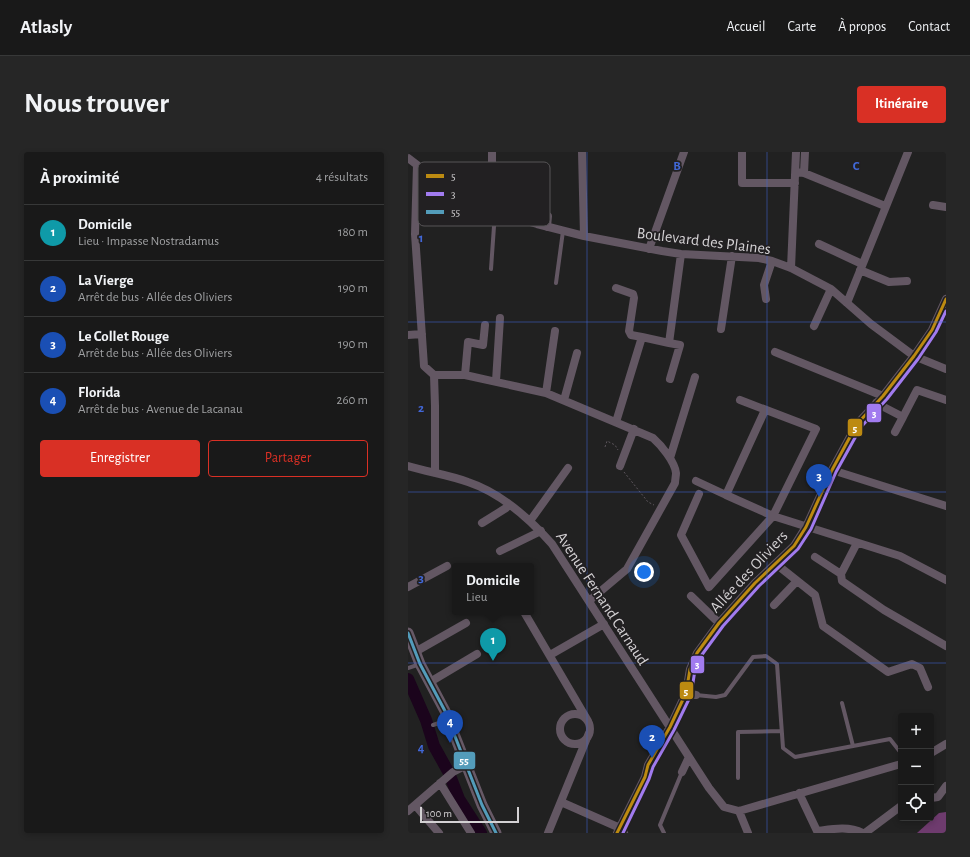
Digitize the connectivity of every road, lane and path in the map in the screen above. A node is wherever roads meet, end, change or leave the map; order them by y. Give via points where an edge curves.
1 (492, 152) edge
2 (582, 152) edge
3 (684, 152) edge
4 (742, 152) edge
5 (796, 152) edge
6 (805, 152) edge
7 (908, 152) edge
8 (408, 158) edge
9 (492, 162) edge
10 (417, 165) joint
11 (796, 172) junction
12 (804, 173) junction
13 (795, 183) junction
14 (933, 205) dead end
15 (886, 206) junction
16 (946, 207) edge
17 (493, 226) edge
18 (544, 226) edge
19 (547, 227) joint
20 (563, 231) junction
21 (584, 236) junction
22 (819, 244) dead end
23 (649, 249) junction
24 (681, 254) junction
25 (732, 256) junction
26 (772, 261) junction
27 (861, 267) junction
28 (792, 268) junction
29 (491, 269) dead end
30 (907, 281) dead end
31 (556, 283) dead end
32 (616, 288) dead end
33 (831, 289) junction
34 (766, 299) dead end
35 (946, 299) edge
36 (847, 303) junction
37 (500, 318) dead end
38 (485, 326) dead end
39 (814, 326) dead end
40 (720, 329) dead end
41 (555, 332) dead end
42 (422, 334) junction
43 (408, 335) edge
44 (642, 337) junction
45 (669, 343) junction
46 (577, 353) dead end
47 (773, 354) dead end
48 (914, 356) junction
49 (946, 369) edge
50 (434, 375) junction
51 (465, 375) junction
52 (695, 377) dead end
53 (670, 379) dead end
54 (496, 381) junction
55 (546, 393) junction
56 (879, 399) junction
57 (564, 400) junction
58 (740, 400) dead end
59 (946, 400) edge
60 (765, 410) junction
61 (903, 417) junction
62 (616, 422) junction
63 (634, 429) junction
64 (895, 432) dead end
65 (605, 447) dead end
66 (623, 457) junction
67 (670, 458) junction
68 (408, 466) edge
69 (620, 466) joint
70 (568, 468) dead end
71 (832, 470) junction
72 (435, 474) junction
73 (696, 481) dead end
74 (700, 494) dead end
75 (726, 495) junction
76 (509, 504) junction
77 (946, 506) edge
78 (661, 509) junction
79 (773, 516) junction
80 (530, 521) junction
81 (482, 523) dead end
82 (806, 527) junction
83 (541, 531) junction
84 (857, 543) junction
85 (500, 551) dead end
86 (815, 557) dead end
87 (776, 564) junction
88 (447, 566) dead end
89 (841, 574) junction
90 (946, 580) edge
91 (796, 581) junction
92 (408, 587) edge
93 (691, 596) dead end
94 (589, 601) junction
95 (774, 605) dead end
96 (526, 615) edge
97 (466, 623) dead end
98 (719, 623) junction
99 (604, 624) junction
100 (408, 633) edge
101 (946, 646) edge
102 (415, 652) junction
103 (477, 654) dead end
104 (550, 655) junction
105 (420, 664) junction
106 (408, 668) edge
107 (430, 682) junction
108 (928, 687) dead end
109 (686, 693) junction
110 (696, 695) joint
111 (842, 703) dead end
112 (449, 720) junction
113 (588, 721) junction
114 (432, 725) dead end
115 (670, 727) junction
116 (781, 731) junction
117 (589, 733) junction
118 (946, 744) edge
119 (853, 746) junction
120 (898, 749) edge
121 (934, 751) edge
122 (689, 757) junction
123 (467, 765) junction
124 (898, 765) edge
125 (682, 772) joint
126 (446, 778) junction
127 (738, 778) dead end
128 (946, 786) edge
129 (799, 793) junction
130 (934, 798) edge
131 (561, 802) junction
132 (415, 805) junction
133 (898, 808) edge
134 (408, 811) edge
135 (739, 811) junction
136 (620, 831) edge
137 (815, 832) edge
138 (439, 833) edge
139 (471, 833) edge
140 (496, 833) edge
141 (548, 833) edge
142 (664, 833) edge
143 (748, 833) edge
144 (864, 833) edge

1 - 9 street
2 - 21 street via 587,202
3 - 23 street
4 - 13 street via 742,183
5 - 11 street
6 - 12 street
7 - 15 street
8 - 10 street, Boulevard des Plaines
10 - 42 street via 415,234
11 - 12 street
11 - 13 street
12 - 15 street
13 - 28 street
14 - 16 street
15 - 27 street
17 - 29 lane
18 - 19 street, Boulevard des Plaines
19 - 20 street, Boulevard des Plaines
20 - 21 street, Boulevard des Plaines
20 - 31 lane
21 - 23 street, Boulevard des Plaines
22 - 27 street
23 - 24 street, Boulevard des Plaines
24 - 25 street, Boulevard des Plaines
24 - 45 street
25 - 26 street, Boulevard des Plaines
25 - 40 street
26 - 28 street, Boulevard des Plaines
26 - 34 street via 764,285
27 - 30 street via 889,282
27 - 36 street
28 - 33 street, Boulevard des Plaines
32 - 44 street via 633,294 628,331 631,335
33 - 36 street, Boulevard des Plaines
33 - 39 street
35 - 48 street, Allée des Oliviers via 932,330
36 - 48 street, Boulevard des Plaines
37 - 54 street
38 - 51 street via 483,345 468,342
41 - 55 street
42 - 43 street
42 - 50 street via 424,366
44 - 45 street
44 - 62 street
45 - 53 street via 680,345
46 - 57 street
47 - 56 street
48 - 49 street, Boulevard des Plaines
48 - 56 street, Allée des Oliviers
50 - 51 street
50 - 72 street
51 - 54 street
52 - 67 street
54 - 55 street
55 - 57 street
56 - 61 street
56 - 71 street, Allée des Oliviers via 857,424
57 - 62 street
58 - 60 street
59 - 61 street via 918,390
60 - 75 street
60 - 79 street via 816,429
61 - 64 street
62 - 63 street
63 - 66 street
63 - 67 street via 653,438
65 - 66 path via 607,441 615,444
66 - 69 street
67 - 78 street via 676,472 675,483
68 - 72 street, Avenue Fernand Carnaud
69 - 78 path via 648,502
70 - 80 street
71 - 77 street
71 - 82 street, Allée des Oliviers
72 - 76 street, Avenue Fernand Carnaud via 468,482 490,491
73 - 75 street
74 - 79 street via 681,535 709,587
75 - 79 street
76 - 80 street, Avenue Fernand Carnaud
76 - 81 street
78 - 94 street via 627,569
79 - 82 street
80 - 83 street, Avenue Fernand Carnaud
82 - 84 street
82 - 87 street, Allée des Oliviers via 794,546
83 - 85 street
83 - 94 street, Avenue Fernand Carnaud
84 - 89 street
84 - 90 street via 900,556
86 - 89 street
87 - 91 street
87 - 98 street, Allée des Oliviers
88 - 92 street
89 - 101 street via 842,581 884,610
91 - 95 street
91 - 108 street via 815,595 823,626 888,672 912,664 920,668
93 - 98 street
94 - 99 street, Avenue Fernand Carnaud
96 - 104 street
97 - 102 street
98 - 109 street, Allée des Oliviers via 697,653 690,669
99 - 104 street
99 - 115 street, Avenue Fernand Carnaud
100 - 102 street
102 - 105 street
103 - 107 street
104 - 113 street
105 - 106 lane
105 - 107 street
107 - 112 street
109 - 110 street
109 - 115 street, Allée des Oliviers
110 - 116 lane via 725,695 753,657 766,656 778,664
111 - 119 lane
112 - 114 lane
112 - 123 street
113 - 117 street
113 - 117 street via 579,714 569,715 561,722 560,731 565,740 574,744 583,742
115 - 122 street, Avenue Fernand Carnaud
115 - 136 street, Allée des Oliviers via 648,765
116 - 119 lane via 783,748 795,757
116 - 127 lane via 738,732
117 - 131 street
118 - 121 street
119 - 120 lane via 890,740
122 - 125 street
122 - 135 street, Avenue Fernand Carnaud via 724,807
123 - 126 street
123 - 140 street
124 - 129 street
125 - 142 lane via 660,825
126 - 132 street
126 - 139 street
128 - 130 street via 938,797
129 - 135 street
129 - 137 street
131 - 136 street
131 - 141 street
132 - 134 street
132 - 138 street
133 - 144 street
135 - 143 street
137 - 144 street via 842,828

